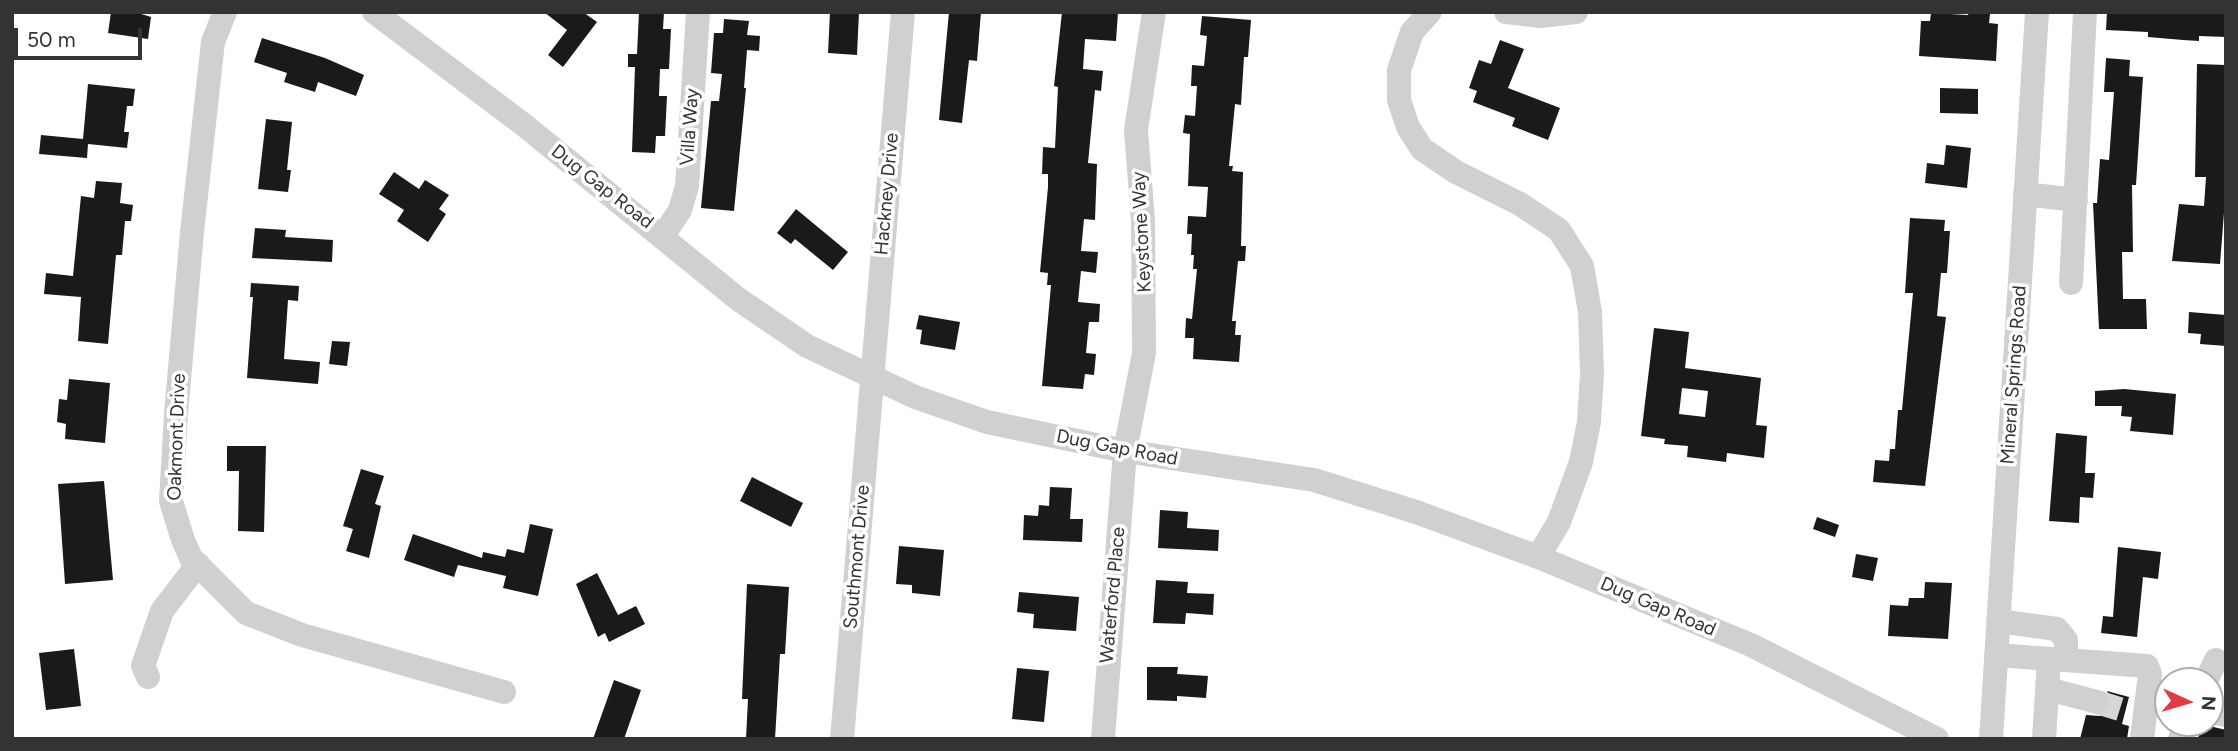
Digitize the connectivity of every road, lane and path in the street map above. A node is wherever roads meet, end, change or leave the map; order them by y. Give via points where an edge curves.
1 (225, 12) edge
2 (374, 12) edge
3 (698, 12) edge
4 (903, 12) edge
5 (1154, 12) edge
6 (1430, 12) edge
7 (1506, 12) edge
8 (1576, 12) edge
9 (2037, 12) edge
10 (2085, 12) edge
11 (2025, 194) junction
12 (2076, 200) junction
13 (663, 236) junction
14 (2071, 283) dead end
15 (872, 375) junction
16 (1125, 451) junction
17 (1538, 557) junction
18 (198, 564) junction
19 (1998, 621) junction
20 (1996, 655) junction
21 (2057, 659) junction
22 (148, 677) dead end
23 (2048, 689) junction
24 (504, 692) dead end
25 (2096, 702) tunnel mouth
26 (2137, 722) edge
27 (842, 739) edge
28 (1103, 739) edge
29 (1937, 739) edge
30 (1991, 739) edge
31 (2044, 739) edge

1 - 18 street, Oakmont Drive via 213,42 193,218 171,500 183,540
2 - 13 street, Dug Gap Road
3 - 13 street, Villa Way via 687,186 680,210
4 - 15 street, Hackney Drive
5 - 16 street, Keystone Way via 1136,130 1143,221 1144,353
6 - 17 street via 1412,32 1399,70 1399,100 1408,127 1422,149 1559,230 1582,266 1590,312 1589,422 1581,462 1559,522
7 - 8 street via 1541,16
9 - 11 street, Mineral Springs Road
10 - 12 street
11 - 12 street
11 - 19 street, Mineral Springs Road
12 - 14 street
13 - 15 street, Dug Gap Road via 738,299 807,346
15 - 16 street, Dug Gap Road via 915,397 986,422
15 - 27 street, Southmont Drive
16 - 17 street, Dug Gap Road via 1314,480
16 - 28 street, Waterford Place
17 - 29 street, Dug Gap Road via 1751,645
18 - 22 street via 162,611 143,666
18 - 24 street, Oakmont Drive via 246,612 302,635
19 - 20 street, Mineral Springs Road
19 - 21 street via 2057,629 2066,640
20 - 21 street
20 - 30 street, Mineral Springs Road
21 - 23 street
21 - 26 street via 2147,666 2150,674
23 - 25 street
23 - 31 street

